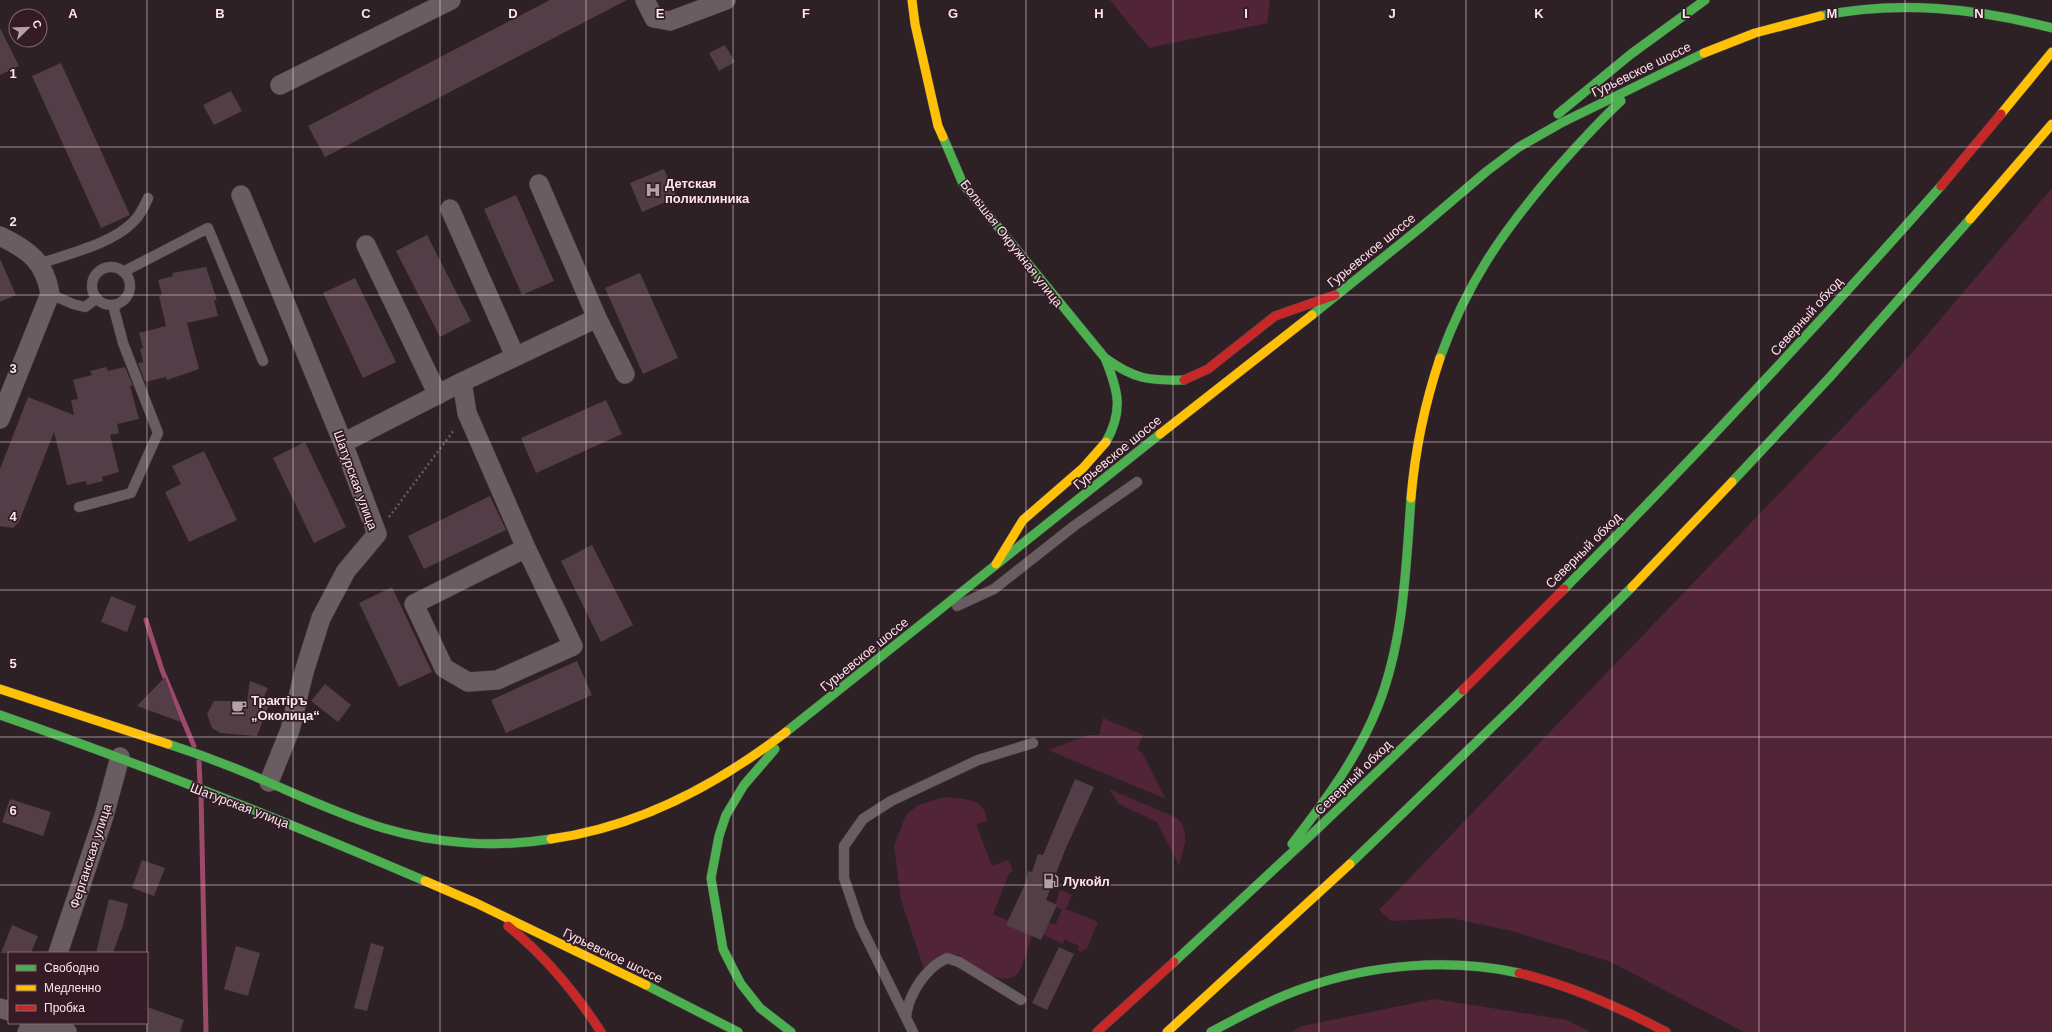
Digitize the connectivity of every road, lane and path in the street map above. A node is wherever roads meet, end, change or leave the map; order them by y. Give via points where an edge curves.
1 (451, 0) edge
2 (645, 0) edge
3 (726, 0) edge
4 (912, 0) edge
5 (1705, 0) edge
6 (2052, 28) edge
7 (2052, 52) edge
8 (280, 85) dead end
9 (1636, 86) junction
10 (2052, 124) edge
11 (1515, 150) junction
12 (539, 184) dead end
13 (241, 195) dead end
14 (148, 198) dead end
15 (450, 208) dead end
16 (2, 239) edge
17 (366, 245) dead end
18 (39, 264) junction
19 (123, 272) junction
20 (50, 294) junction
21 (1337, 295) junction
22 (96, 298) junction
23 (113, 305) junction
24 (597, 318) junction
25 (515, 356) junction
26 (1105, 358) junction
27 (263, 361) dead end
28 (625, 374) dead end
29 (462, 382) junction
30 (438, 395) junction
31 (467, 413) junction
32 (0, 419) edge
33 (343, 443) junction
34 (1137, 482) dead end
35 (79, 508) dead end
36 (377, 534) junction
37 (526, 548) junction
38 (995, 565) junction
39 (931, 617) junction
40 (0, 689) edge
41 (0, 715) edge
42 (797, 724) junction
43 (1033, 743) dead end
44 (120, 757) junction
45 (269, 782) junction
46 (476, 903) junction
47 (1234, 909) junction
48 (58, 952) edge
49 (1021, 1000) dead end
50 (906, 1018) junction
51 (46, 1024) edge
52 (67, 1032) edge
53 (601, 1032) edge
54 (738, 1032) edge
55 (791, 1032) edge
56 (913, 1032) edge
57 (1097, 1032) edge
58 (1167, 1032) edge
59 (1211, 1032) edge
60 (1666, 1032) edge

1 - 8 street
2 - 3 street via 654,18 670,21
4 - 26 main road, Большая Окружная улица via 938,126 963,184
5 - 11 main road via 1631,54
6 - 9 main road, Гурьевское шоссе via 1984,12 1935,8 1879,9 1824,15 1775,26 1735,40
7 - 47 main road, Северный обход via 1929,200 1666,485 1419,732
9 - 11 main road, Гурьевское шоссе via 1580,113
9 - 47 main road via 1599,120 1535,194 1484,263 1461,305 1434,377 1420,430 1396,636 1378,705 1357,749 1314,816 1288,850
10 - 58 main road via 1853,351 1589,630 1438,781
11 - 21 main road, Гурьевское шоссе
12 - 24 street
13 - 33 street, Шатурская улица
14 - 18 lane via 134,222 122,231 108,239
15 - 25 street
16 - 18 street via 26,251
17 - 30 street
18 - 20 street via 47,277
19 - 22 lane via 112,267 100,271 92,287
19 - 23 lane via 127,276 129,288 124,299
19 - 27 lane via 208,228
20 - 22 lane via 85,306
20 - 32 street
21 - 26 main road via 1275,316 1208,369 1187,380 1155,381 1125,372
21 - 38 main road, Гурьевское шоссе
22 - 23 lane
23 - 35 lane via 123,343 158,433 131,493
24 - 25 street
24 - 28 street
25 - 29 street
26 - 38 main road via 1117,393 1118,408 1110,436 1100,451 1026,516
29 - 30 street
29 - 31 street
30 - 33 street
31 - 36 path
31 - 37 street
33 - 36 street, Шатурская улица
34 - 39 lane via 1074,526 994,589
36 - 45 street, Шатурская улица via 346,571 321,618 290,730
37 - 37 street via 574,646 497,680 468,682 444,668 414,604
38 - 39 main road, Гурьевское шоссе
39 - 42 main road, Гурьевское шоссе
40 - 45 main road via 220,762
41 - 44 main road, Шатурская улица
42 - 45 main road via 741,762 658,810 584,834 530,843 443,841 405,834 366,822
42 - 55 main road via 744,785 726,816 719,836 711,878 723,949 732,967 741,984 760,1008
43 - 50 lane via 978,760 891,800 863,820 844,846 844,878 860,925
44 - 46 main road, Шатурская улица via 346,847
44 - 48 street, Ферганская улица via 104,816
46 - 53 main road via 514,931 551,966 587,1010
46 - 54 main road, Гурьевское шоссе via 625,974
47 - 57 main road, Северный обход
49 - 50 lane via 959,962 947,958 931,968 920,983 907,1007
50 - 56 lane
51 - 52 street
59 - 60 main road via 1250,1011 1327,981 1412,966 1447,965 1481,967 1546,980 1593,997

